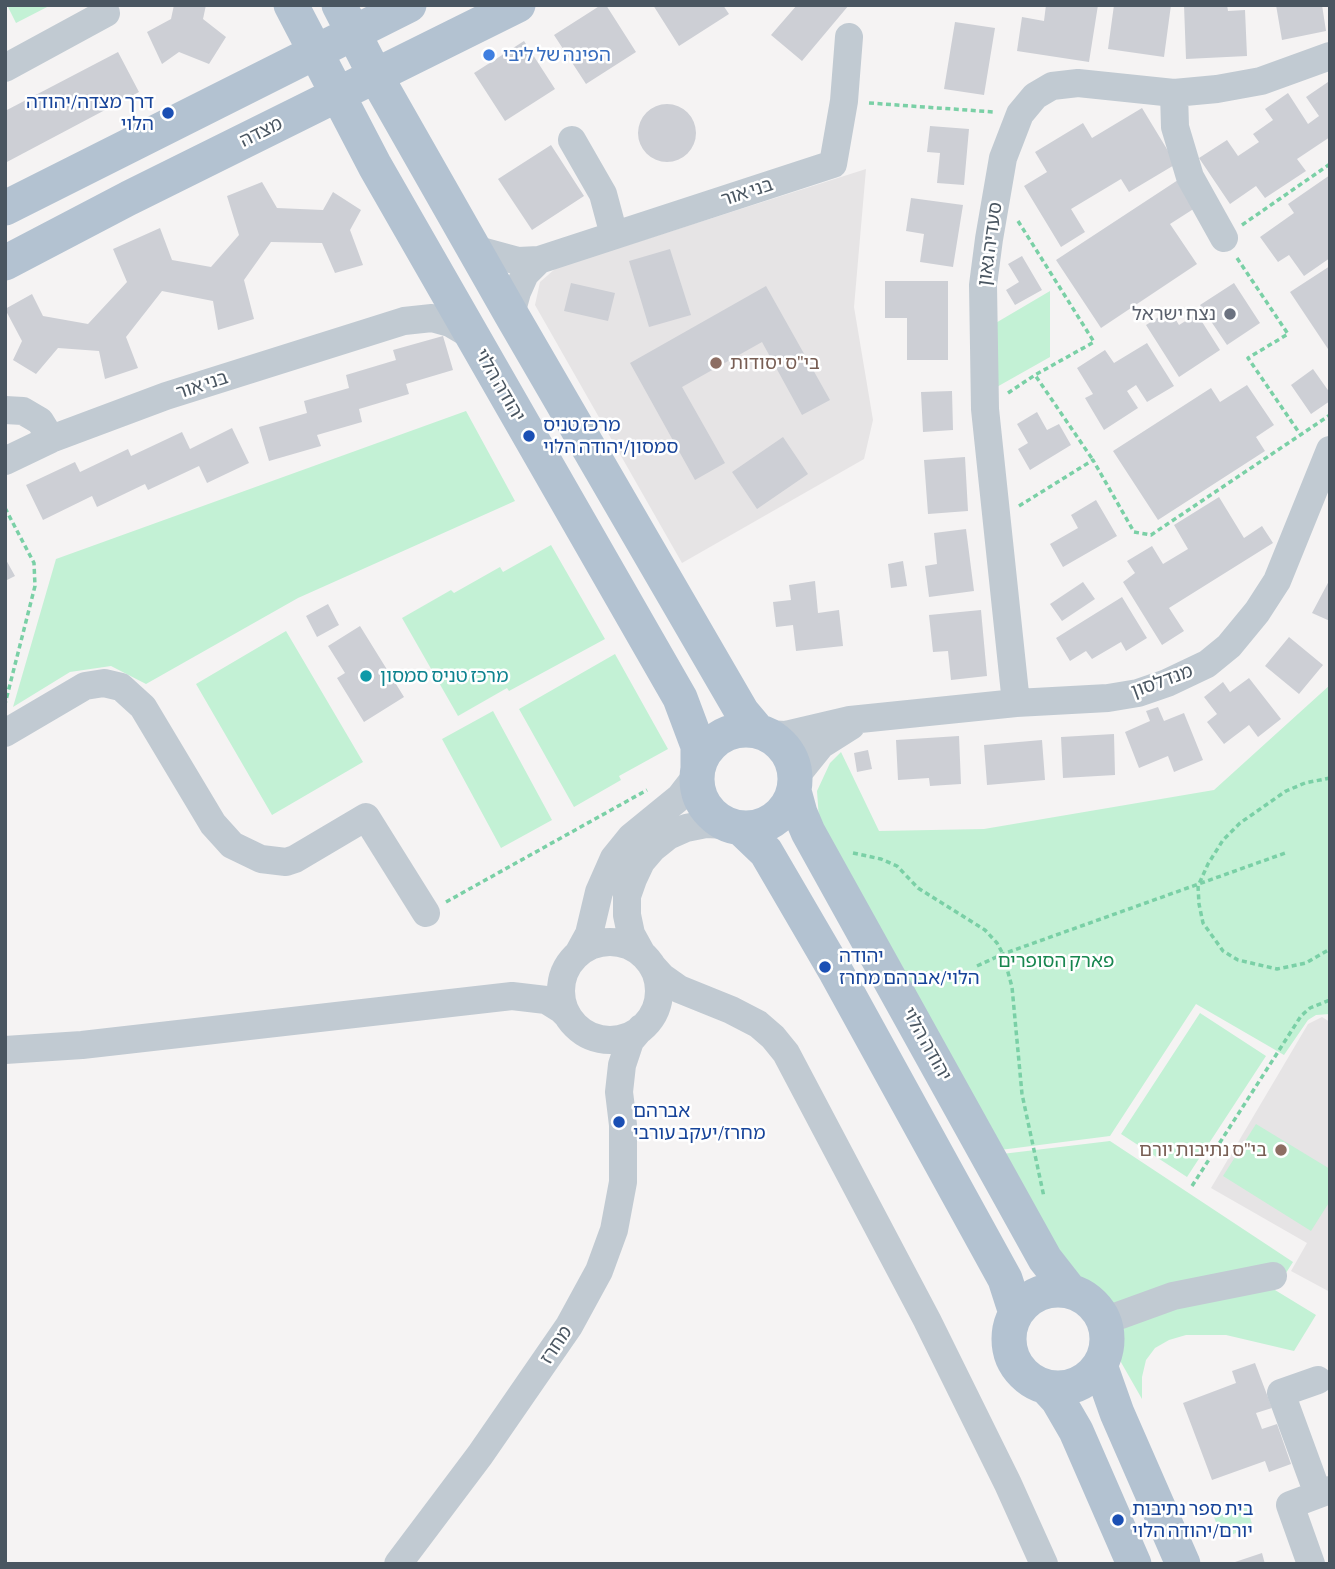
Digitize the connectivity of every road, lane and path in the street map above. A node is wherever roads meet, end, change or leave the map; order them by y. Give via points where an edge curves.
1 (289, 5) edge
2 (409, 5) edge
3 (517, 5) edge
4 (106, 13) dead end
5 (346, 19) edge
6 (849, 37) dead end
7 (441, 42) junction
8 (316, 52) junction
9 (1330, 57) edge
10 (5, 68) edge
11 (375, 75) junction
12 (247, 86) junction
13 (1174, 93) junction
14 (337, 95) junction
15 (844, 101) junction
16 (1020, 114) junction
17 (572, 139) dead end
18 (414, 143) junction
19 (1330, 164) edge
20 (998, 190) junction
21 (5, 208) edge
22 (614, 236) junction
23 (1224, 238) junction
24 (474, 249) junction
25 (539, 260) junction
26 (5, 263) edge
27 (435, 271) junction
28 (511, 314) junction
29 (404, 321) junction
30 (472, 336) junction
31 (5, 411) edge
32 (1330, 415) edge
33 (1300, 435) junction
34 (51, 439) junction
35 (1330, 450) edge
36 (1093, 460) junction
37 (5, 461) edge
38 (5, 508) edge
39 (996, 521) junction
40 (1016, 703) junction
41 (5, 704) edge
42 (866, 719) junction
43 (5, 733) edge
44 (762, 733) junction
45 (698, 771) junction
46 (1330, 778) edge
47 (795, 784) junction
48 (651, 788) dead end
49 (735, 827) junction
50 (816, 847) junction
51 (1288, 852) dead end
52 (1200, 882) junction
53 (426, 913) joint
54 (1330, 950) edge
55 (1003, 954) junction
56 (573, 960) junction
57 (647, 960) junction
58 (977, 966) dead end
59 (512, 996) junction
60 (1330, 1000) edge
61 (710, 1003) junction
62 (576, 1024) junction
63 (644, 1025) junction
64 (5, 1050) edge
65 (619, 1092) junction
66 (1026, 1110) dead end
67 (1192, 1186) dead end
68 (1273, 1276) dead end
69 (1070, 1291) junction
70 (1016, 1313) junction
71 (1104, 1321) junction
72 (1101, 1365) junction
73 (1318, 1380) dead end
74 (1046, 1387) junction
75 (1324, 1492) edge
76 (398, 1564) edge
77 (1044, 1564) edge
78 (1134, 1564) edge
79 (1183, 1564) edge
80 (1311, 1564) edge

1 - 8 main road, יהודה הלוי
1 - 12 main road via 280,53
2 - 5 main road
3 - 7 main road, מצדה
4 - 10 street
5 - 8 main road
5 - 11 main road
6 - 15 street, בני אור
7 - 11 main road, מצדה
7 - 18 main road via 412,85
8 - 12 main road
8 - 14 main road, יהודה הלוי
9 - 13 street, סעדיה גאון via 1261,81
11 - 14 main road, מצדה
11 - 18 main road
12 - 21 main road
13 - 16 street, סעדיה גאון via 1078,83 1052,86 1035,96
13 - 23 street via 1175,127 1190,177
14 - 26 main road, מצדה
14 - 27 main road, יהודה הלוי
15 - 16 path
15 - 22 street, בני אור via 833,164
16 - 20 street, סעדיה גאון via 1003,158
17 - 22 street via 603,194
18 - 24 main road
19 - 23 path
20 - 36 path via 1094,342 1035,375
20 - 39 street, סעדיה גאון via 983,285 985,409
22 - 25 street, בני אור
23 - 33 path via 1288,334 1248,358
24 - 25 street, בני אור via 518,261
24 - 28 main road
25 - 28 street via 525,274
27 - 29 street via 430,290
27 - 30 main road, יהודה הלוי
28 - 44 main road via 742,712
29 - 30 street, בני אור via 432,318
29 - 34 street, בני אור via 166,396
30 - 45 main road, יהודה הלוי via 680,698 698,746
31 - 34 street via 23,411 40,421
32 - 33 path
33 - 36 path via 1151,535 1134,532
34 - 37 street, בני אור
35 - 40 street, מנדלסון via 1277,581 1258,612 1207,664 1138,693
36 - 39 path
38 - 41 path via 34,563 35,586
39 - 40 street, סעדיה גאון
40 - 42 street, מנדלסון
42 - 44 street, מנדלסון via 786,735
42 - 47 street, מנדלסון via 821,745
43 - 53 street via 85,686 104,683 121,687 143,708 213,824 232,845 261,859 286,862 366,817
44 - 45 main road via 736,731 721,737 709,747
44 - 47 main road via 784,747 792,761
45 - 49 main road via 704,805 714,817
45 - 56 street via 680,797 631,837 614,858 589,933
46 - 52 path via 1286,791 1240,823 1223,840
47 - 49 main road via 784,811 772,821 757,827
47 - 50 main road, יהודה הלוי via 800,813
48 - 53 path
49 - 57 street via 706,824 686,828 668,836 641,862 627,897 627,915 631,934
49 - 70 main road via 766,852 836,972 1005,1279
50 - 55 path via 897,866 918,888 985,930
50 - 69 main road, יהודה הלוי via 1045,1259
51 - 52 path
52 - 54 path via 1203,923 1223,951 1238,960 1277,969 1306,963
52 - 55 path
55 - 58 path
55 - 66 path via 1012,988
56 - 57 street via 599,943 614,942
56 - 59 street via 541,984
56 - 62 street via 561,986 562,1001
57 - 61 street via 679,989
57 - 63 street via 657,980 658,995
59 - 62 street via 546,1000
59 - 64 street
60 - 67 path via 1301,1016
61 - 63 street via 676,1005
61 - 77 street via 766,1030 792,1062 927,1320
62 - 63 street via 598,1038 613,1039
62 - 65 street, מחרז via 604,1055
63 - 65 street, מחרז via 625,1053
65 - 76 street, מחרז via 623,1182 614,1230 599,1271 548,1357
68 - 71 street via 1173,1296
69 - 70 main road via 1040,1293
69 - 71 main road via 1091,1301
70 - 74 main road via 1009,1334 1012,1357 1026,1376
71 - 72 main road via 1108,1343
72 - 74 main road via 1077,1385
72 - 79 main road
73 - 75 street via 1281,1393
74 - 78 main road via 1076,1431
75 - 80 street via 1290,1505

